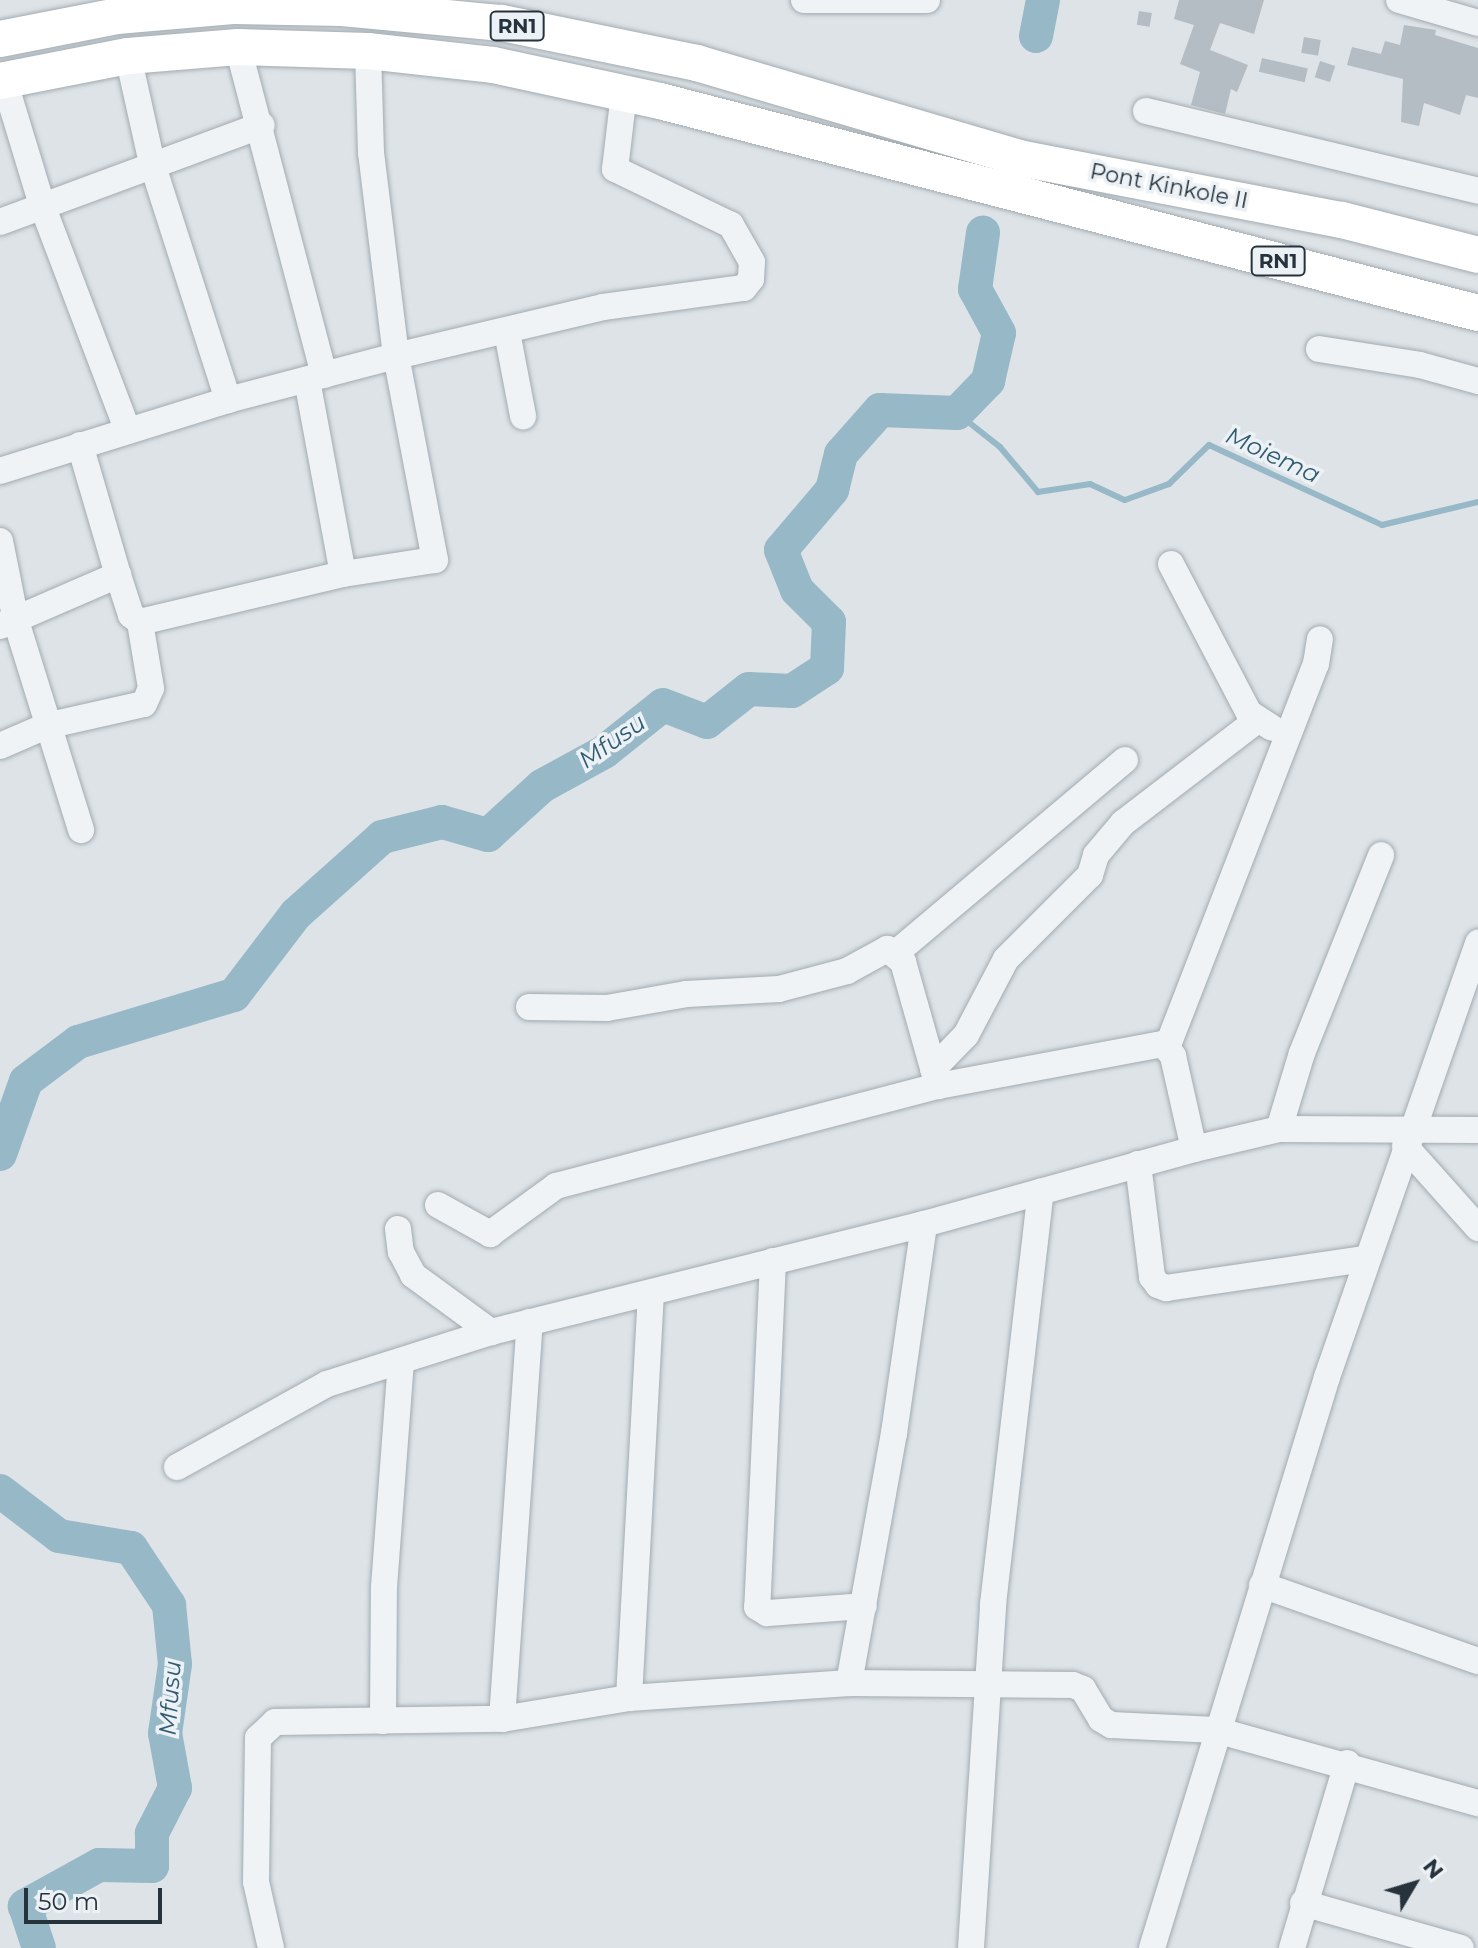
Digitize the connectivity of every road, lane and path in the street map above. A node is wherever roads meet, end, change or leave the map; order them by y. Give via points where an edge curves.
1 (804, 0) edge
2 (927, 0) edge
3 (1399, 0) edge
4 (232, 3) edge
5 (1478, 23) edge
6 (0, 39) edge
7 (238, 47) junction
8 (368, 51) junction
9 (128, 56) junction
10 (2, 81) edge
11 (624, 94) junction
12 (1146, 111) dead end
13 (262, 125) junction
14 (152, 163) junction
15 (1478, 188) edge
16 (42, 205) junction
17 (0, 222) edge
18 (1478, 255) edge
19 (1478, 313) edge
20 (507, 332) junction
21 (1319, 349) dead end
22 (396, 356) junction
23 (316, 378) junction
24 (1478, 381) edge
25 (228, 400) junction
26 (523, 416) dead end
27 (127, 429) junction
28 (80, 445) junction
29 (0, 471) edge
30 (0, 541) edge
31 (1171, 564) dead end
32 (343, 574) junction
33 (118, 575) junction
34 (140, 622) junction
35 (8, 624) edge
36 (1320, 639) dead end
37 (1256, 721) junction
38 (46, 726) junction
39 (1286, 735) junction
40 (0, 746) edge
41 (1125, 760) dead end
42 (81, 830) dead end
43 (1381, 855) dead end
44 (1478, 943) edge
45 (897, 952) junction
46 (529, 1007) dead end
47 (1168, 1045) junction
48 (935, 1078) junction
49 (1279, 1129) junction
50 (1478, 1130) edge
51 (1408, 1139) junction
52 (1194, 1149) junction
53 (1138, 1164) junction
54 (1041, 1192) junction
55 (438, 1205) dead end
56 (924, 1224) junction
57 (1478, 1228) edge
58 (398, 1229) dead end
59 (1366, 1259) junction
60 (773, 1261) junction
61 (651, 1294) junction
62 (530, 1322) junction
63 (491, 1332) junction
64 (401, 1363) junction
65 (177, 1467) dead end
66 (1262, 1585) junction
67 (864, 1606) junction
68 (1478, 1661) edge
69 (849, 1683) junction
70 (989, 1683) junction
71 (629, 1698) junction
72 (502, 1719) junction
73 (383, 1721) junction
74 (1216, 1730) junction
75 (1347, 1763) junction
76 (1478, 1803) edge
77 (1303, 1903) junction
78 (271, 1948) edge
79 (971, 1948) edge
80 (1152, 1948) edge
81 (1292, 1948) edge
82 (1461, 1948) edge

1 - 2 street
3 - 5 street
4 - 6 highway, RN1 via 117,16
4 - 18 highway, Pont Kinkole II / RN1 via 382,11 502,23 584,38 697,63 1019,158 1319,215
7 - 8 highway, RN1
7 - 9 highway, RN1
7 - 13 street
8 - 11 highway, RN1 via 493,65
8 - 22 street via 371,153
9 - 10 highway, RN1
9 - 14 street
10 - 16 street
11 - 19 highway, Pont Kinkole II / RN1
11 - 20 street via 615,169 623,177 719,215 748,249 751,279 744,288 603,307
12 - 15 street
13 - 14 street
13 - 23 street
14 - 16 street
14 - 25 street
16 - 17 street
16 - 27 street
20 - 22 street
20 - 26 street
21 - 24 street via 1420,365
22 - 23 street
22 - 32 street via 437,556 431,562
23 - 25 street
23 - 32 street
25 - 27 street
27 - 28 street
28 - 29 street
28 - 33 street
30 - 35 street
31 - 37 street via 1183,596
32 - 34 street
33 - 34 street via 131,615
33 - 35 street
34 - 38 street via 151,688 144,704
35 - 38 street
36 - 39 street via 1316,664
37 - 39 street
37 - 48 street via 1123,823 1096,855 1090,875 1006,959 966,1035
38 - 40 street
38 - 42 street
39 - 47 street
41 - 45 street
43 - 49 street via 1302,1053
44 - 51 street
45 - 46 street via 887,949 847,971 779,989 686,994 607,1008
45 - 48 street
47 - 48 street
47 - 52 street
48 - 55 street via 556,1186 490,1234
49 - 51 street
49 - 52 street
50 - 51 street
51 - 57 street
51 - 59 street
52 - 53 street
53 - 54 street
53 - 59 street via 1152,1277 1158,1285
54 - 56 street
54 - 70 street via 993,1604
56 - 60 street
56 - 67 street
58 - 63 street via 401,1252 413,1275
59 - 66 street
60 - 61 street
60 - 67 street via 757,1607 767,1613
61 - 62 street
61 - 71 street
62 - 63 street
62 - 72 street
63 - 64 street
64 - 65 street via 327,1384
64 - 73 street via 384,1587
66 - 68 street
66 - 74 street
67 - 69 street
69 - 70 street
69 - 71 street
70 - 74 street via 1073,1685 1083,1689 1101,1719 1111,1725
70 - 79 street
71 - 72 street
72 - 73 street
73 - 78 street via 275,1722 261,1730 256,1882
74 - 75 street
74 - 80 street
75 - 76 street
75 - 77 street
77 - 81 street
77 - 82 street

